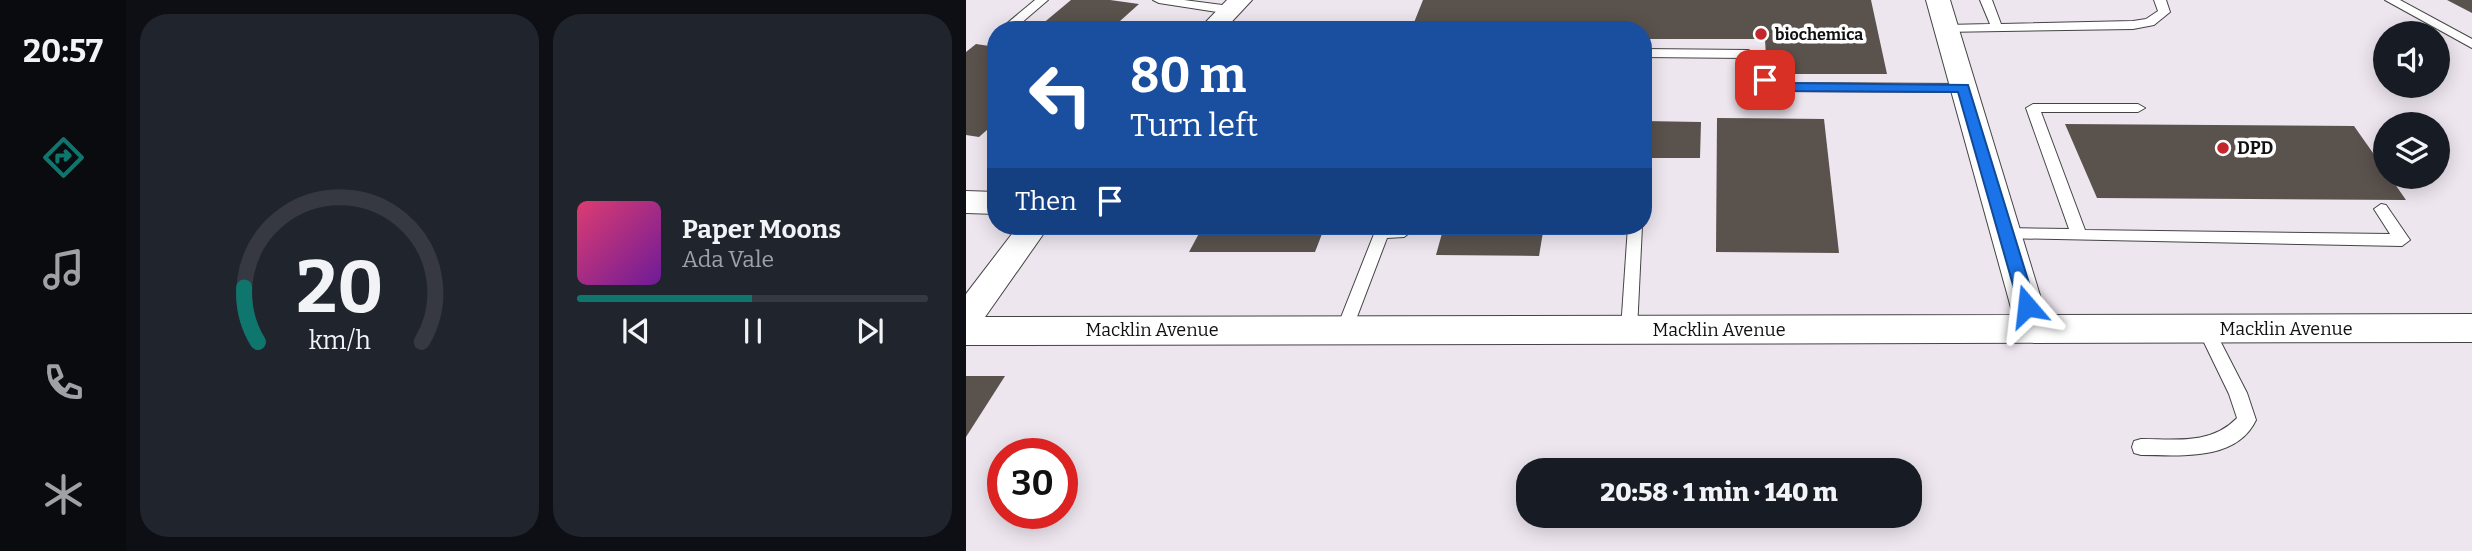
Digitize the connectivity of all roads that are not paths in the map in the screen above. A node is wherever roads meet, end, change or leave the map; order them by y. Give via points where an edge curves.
1 (1042, 0) edge
2 (1159, 0) edge
3 (1938, 0) edge
4 (1986, 0) edge
5 (2160, 0) edge
6 (2391, 0) edge
7 (1235, 5) edge
8 (1016, 21) edge
9 (1219, 21) edge
10 (1997, 28) junction
11 (1946, 29) junction
12 (2472, 44) edge
13 (1652, 53) edge
14 (1963, 88) junction
15 (2138, 108) dead end
16 (966, 202) edge
17 (987, 203) edge
18 (2381, 209) dead end
19 (2006, 234) junction
20 (1027, 235) edge
21 (1380, 235) edge
22 (1634, 235) edge
23 (2079, 235) junction
24 (966, 318) edge
25 (2472, 328) edge
26 (1344, 330) junction
27 (1629, 330) junction
28 (2034, 330) junction
29 (2206, 330) junction
30 (966, 331) edge
31 (2141, 447) dead end

1 - 8 lane
2 - 7 lane
3 - 11 street
4 - 10 lane
5 - 10 lane via 2164,12 2150,22 2133,25
6 - 12 lane
7 - 9 street
10 - 11 lane
11 - 14 street
13 - 14 lane via 1748,54 1759,60 1767,83 1784,87
14 - 19 street
15 - 23 lane via 2032,108
16 - 17 street
18 - 23 lane via 2402,240
19 - 23 lane
19 - 28 street
20 - 24 street
21 - 26 lane
22 - 27 lane
25 - 29 street, Macklin Avenue
26 - 27 street, Macklin Avenue
26 - 30 street, Macklin Avenue
27 - 28 street, Macklin Avenue
28 - 29 street, Macklin Avenue
29 - 31 lane via 2247,419 2235,435 2214,446

